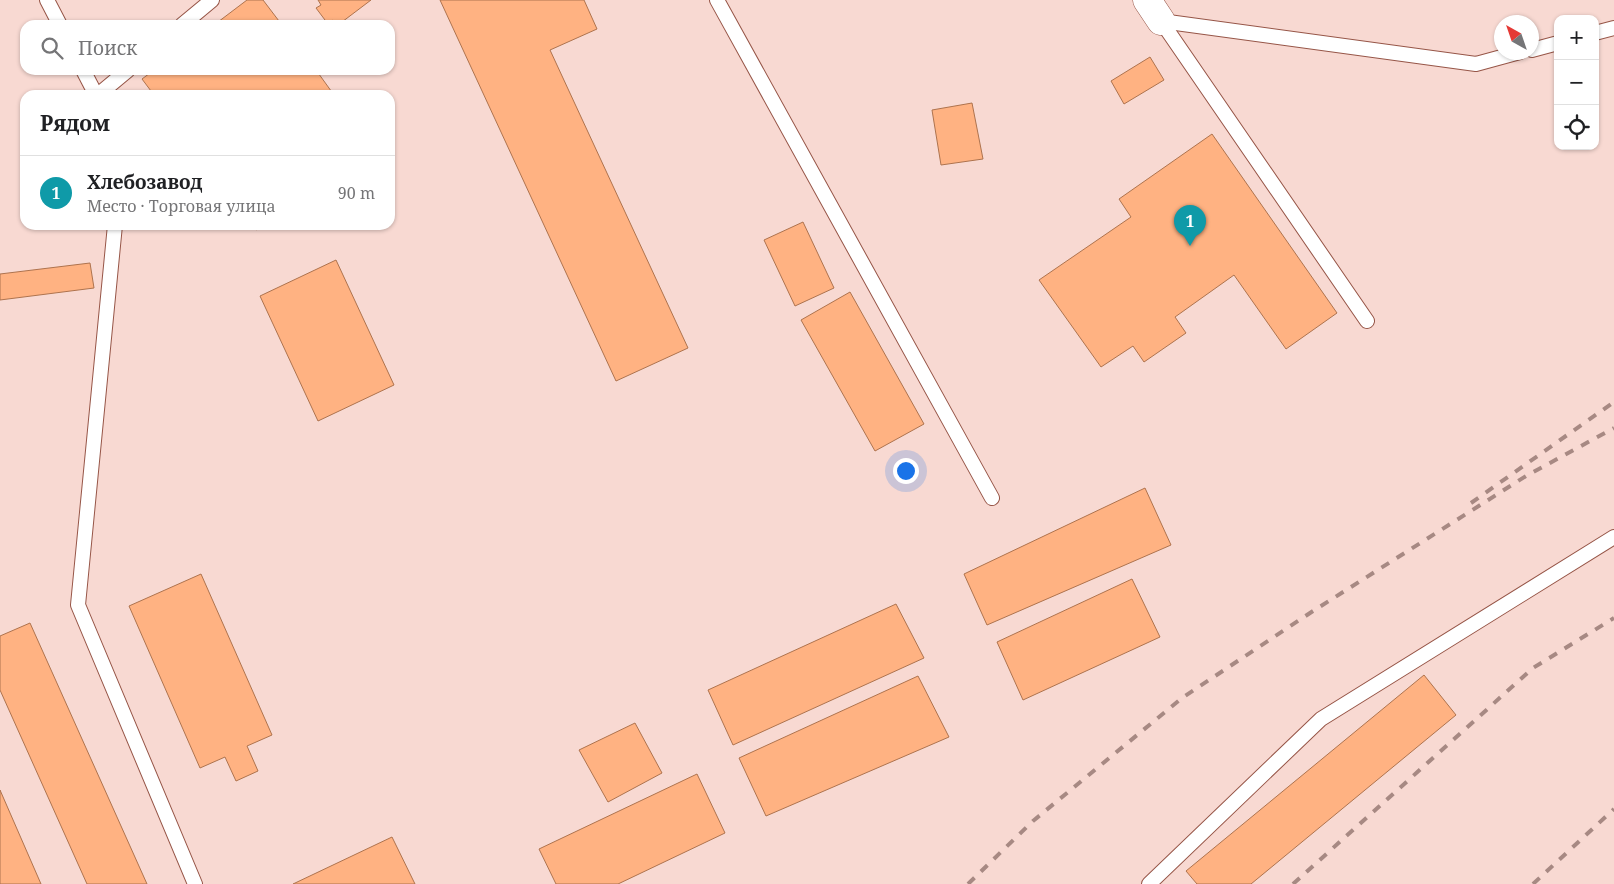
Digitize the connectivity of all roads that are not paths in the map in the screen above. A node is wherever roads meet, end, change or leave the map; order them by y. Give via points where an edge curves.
1 (47, 0) edge
2 (212, 0) edge
3 (718, 0) edge
4 (1154, 10) edge
5 (57, 20) edge
6 (188, 20) edge
7 (1614, 28) edge
8 (1599, 32) edge
9 (1554, 44) edge
10 (1539, 48) edge
11 (1494, 59) edge
12 (86, 75) edge
13 (122, 75) edge
14 (94, 90) edge
15 (103, 90) edge
16 (115, 230) edge
17 (1367, 320) dead end
18 (992, 498) dead end
19 (1614, 537) edge
20 (196, 884) edge
21 (1149, 884) edge

1 - 5 lane
2 - 6 lane
3 - 18 lane
4 - 11 lane via 1476,64
4 - 17 lane
7 - 8 lane
9 - 10 lane
12 - 14 lane
13 - 15 lane
16 - 20 lane via 78,605
19 - 21 lane via 1321,720

